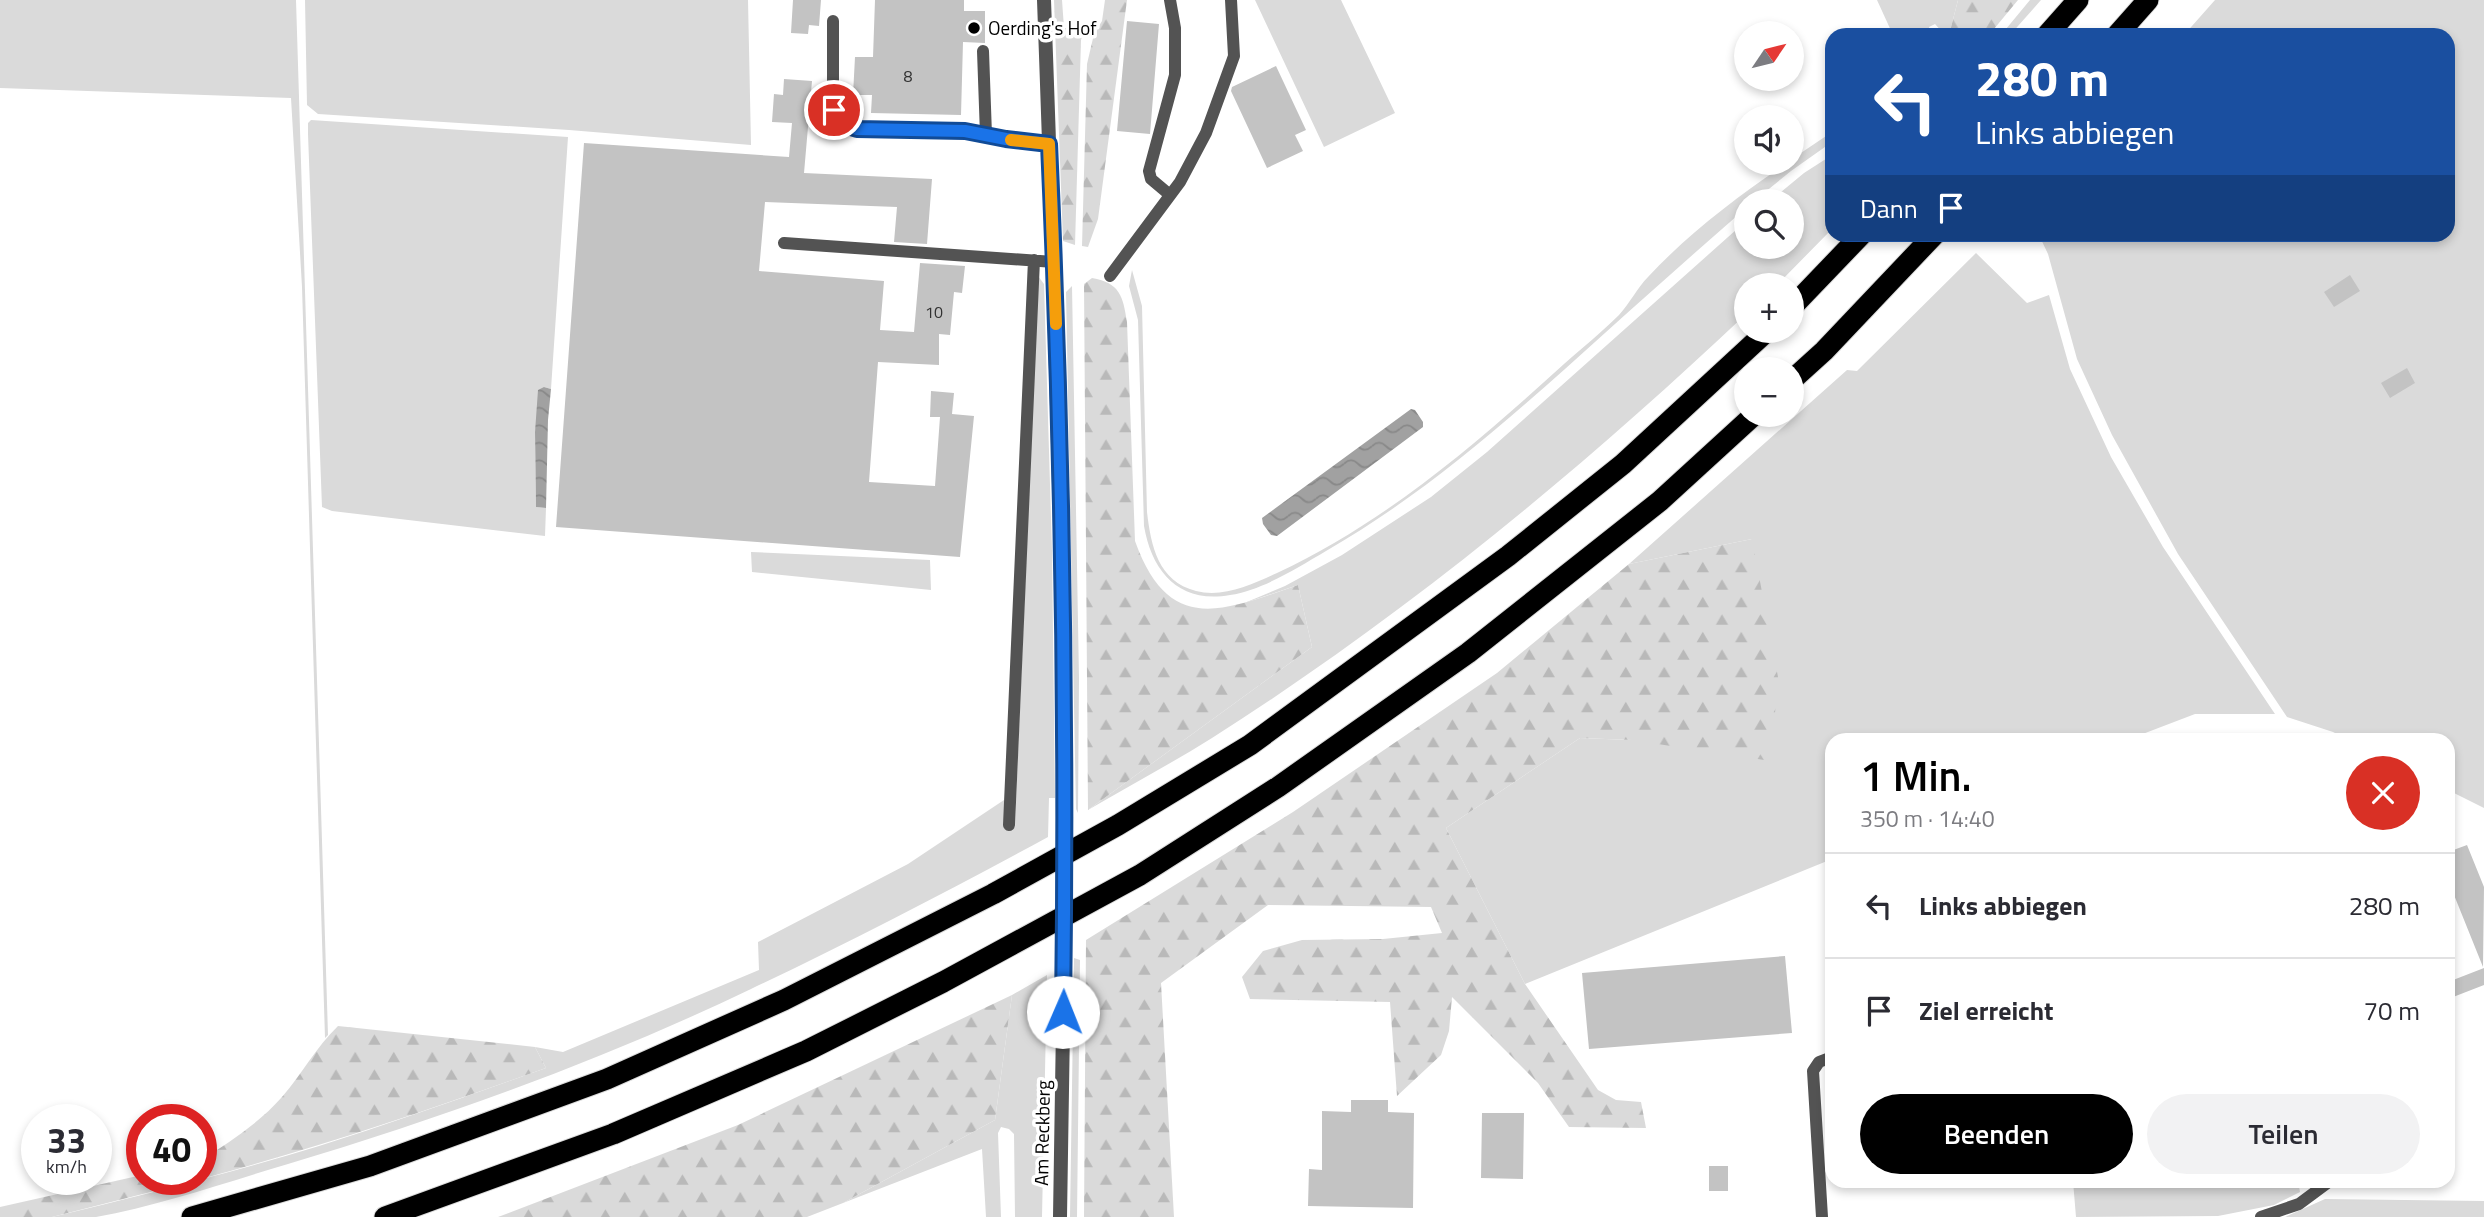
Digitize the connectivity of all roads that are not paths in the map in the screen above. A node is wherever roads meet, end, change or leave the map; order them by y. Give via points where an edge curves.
1 (1044, 0) edge
2 (1170, 0) edge
3 (1231, 0) edge
4 (2078, 0) edge
5 (2148, 0) edge
6 (833, 21) dead end
7 (2053, 28) edge
8 (2123, 28) edge
9 (983, 51) dead end
10 (986, 135) junction
11 (1049, 144) junction
12 (1170, 195) junction
13 (1854, 242) edge
14 (1928, 242) edge
15 (784, 243) dead end
16 (1034, 260) junction
17 (1054, 262) junction
18 (1110, 276) dead end
19 (1804, 294) edge
20 (1754, 343) edge
21 (1804, 369) edge
22 (1741, 427) edge
23 (1009, 825) dead end
24 (1825, 1060) edge
25 (2321, 1188) edge
26 (192, 1217) edge
27 (385, 1217) edge
28 (1060, 1217) edge
29 (1822, 1217) edge
30 (2261, 1217) edge

1 - 11 street, Am Reckberg
2 - 12 lane via 1175,75 1149,171 1151,180
3 - 12 lane via 1234,56 1206,133
4 - 7 highway
5 - 8 highway
6 - 10 lane via 834,110 841,124 857,129
9 - 10 lane
10 - 11 lane
11 - 17 street, Am Reckberg
12 - 18 lane
13 - 19 highway
14 - 21 highway
15 - 16 lane
16 - 17 lane
16 - 23 lane
17 - 28 street, Am Reckberg, bridge via 1065,816
20 - 26 highway via 1623,464 1508,556 1250,745 1118,825 784,1000 607,1079 370,1166
22 - 27 highway via 1660,501 1468,653 1278,787 1140,875 806,1051 613,1134
24 - 29 lane via 1813,1071
25 - 30 lane via 2299,1204

